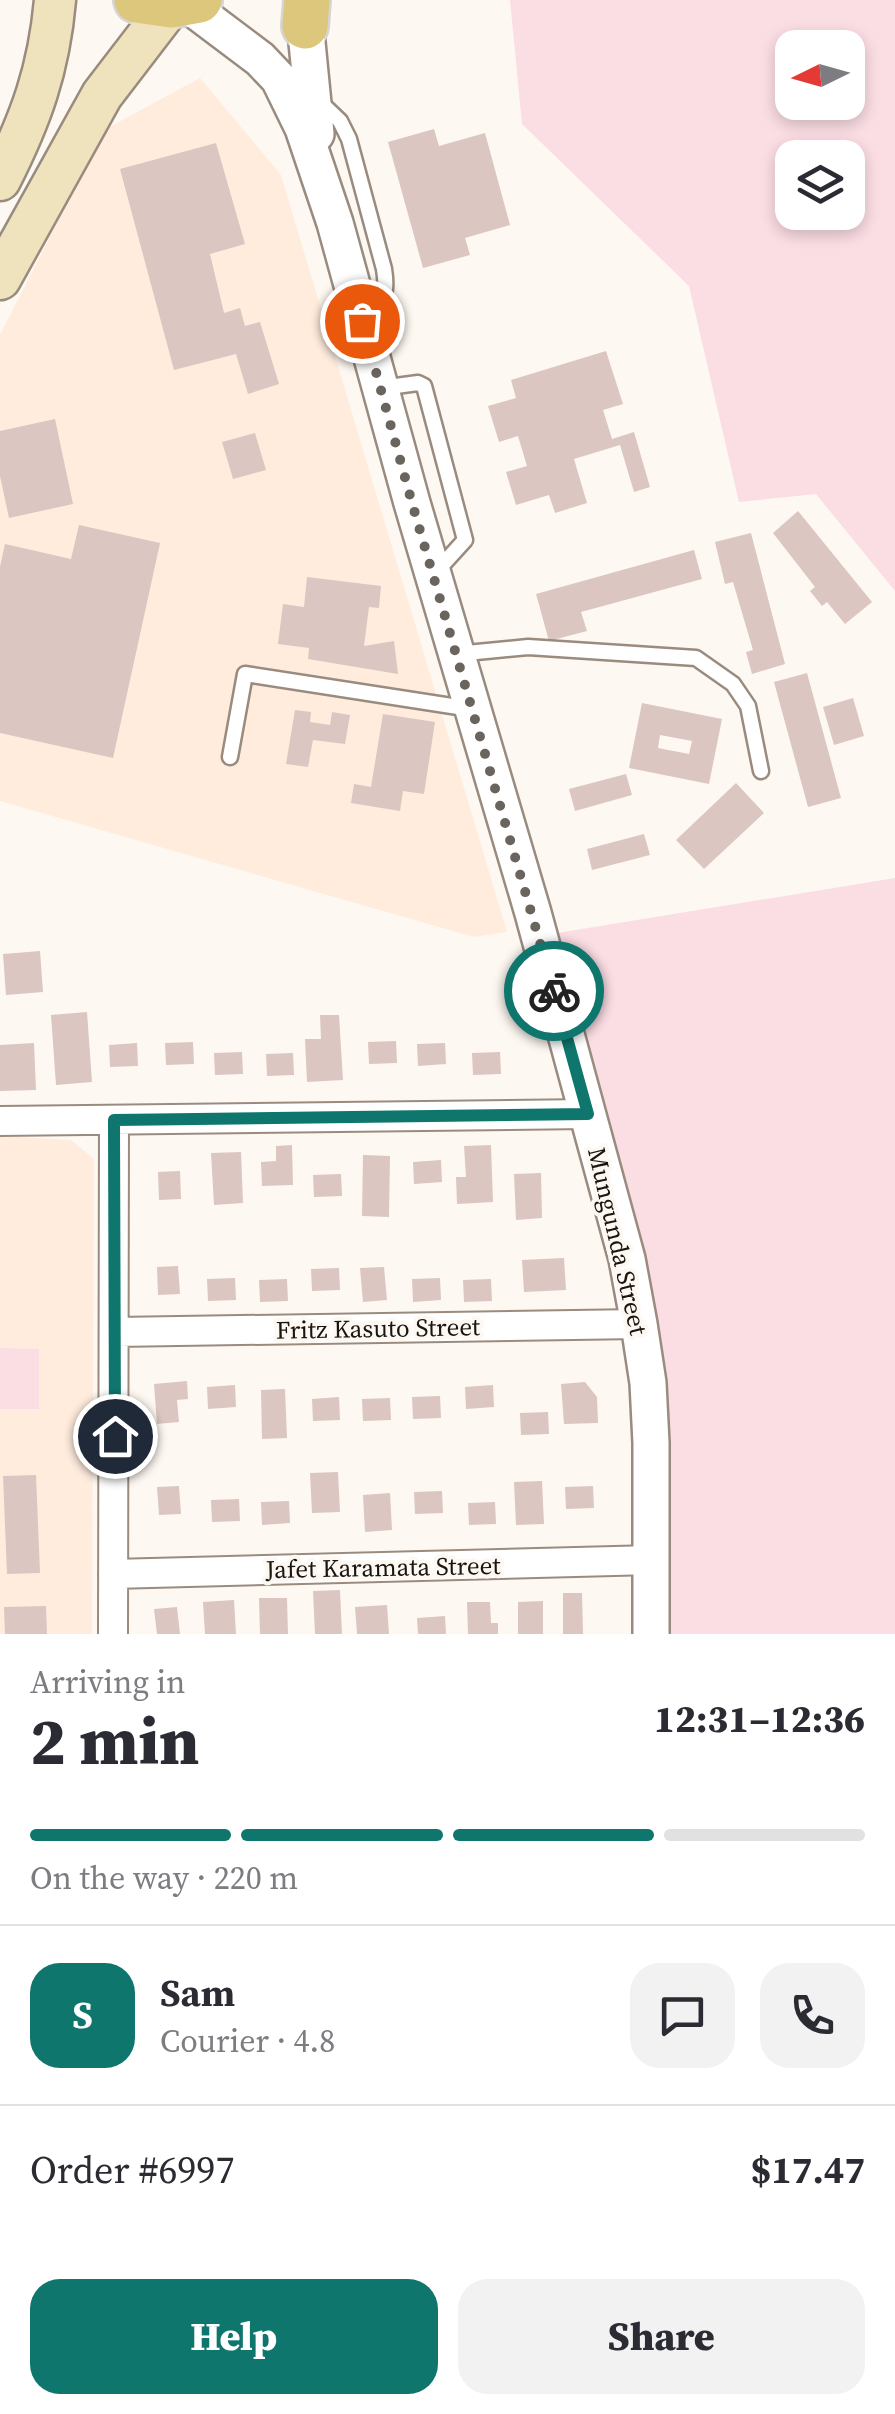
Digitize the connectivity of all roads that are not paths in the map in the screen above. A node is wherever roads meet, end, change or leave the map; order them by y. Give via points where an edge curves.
1 (56, 0) edge
2 (174, 2) edge
3 (305, 9) edge
4 (312, 94) junction
5 (0, 180) edge
6 (321, 180) junction
7 (0, 279) edge
8 (362, 321) junction
9 (456, 654) junction
10 (472, 709) junction
11 (230, 757) dead end
12 (761, 771) dead end
13 (588, 1114) junction
14 (0, 1120) edge
15 (114, 1120) junction
16 (639, 1324) junction
17 (116, 1332) junction
18 (653, 1560) junction
19 (114, 1574) junction
20 (113, 1634) edge
21 (652, 1634) edge

1 - 5 main road via 43,82
2 - 6 street via 260,59 280,80
2 - 7 main road via 102,94
3 - 4 street
4 - 6 street
4 - 8 lane via 350,139 384,269 384,300
6 - 8 street, Mungunda Street
8 - 9 street, Mungunda Street
9 - 10 street, Mungunda Street
9 - 12 lane via 528,646 696,658 732,684 748,706
10 - 11 lane via 245,674
10 - 13 street, Mungunda Street
13 - 15 street
13 - 16 street, Mungunda Street
14 - 15 street
15 - 17 street
16 - 17 street, Fritz Kasuto Street
16 - 18 street, Mungunda Street via 648,1383
17 - 19 street
18 - 19 street, Jafet Karamata Street
18 - 21 street, Mungunda Street
19 - 20 street

